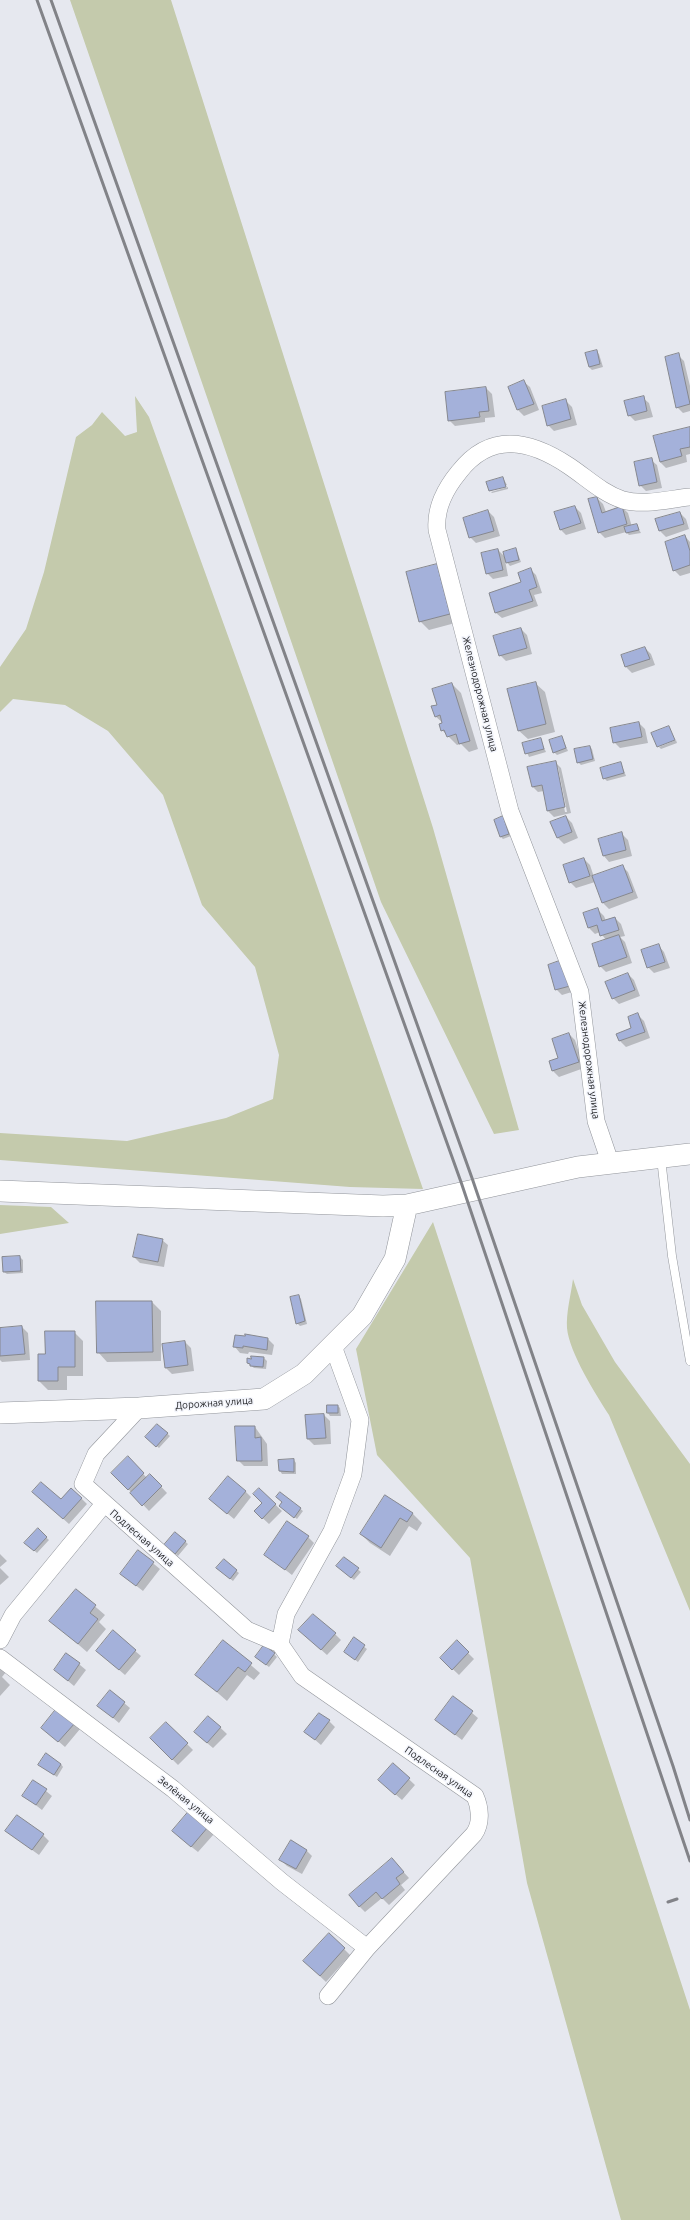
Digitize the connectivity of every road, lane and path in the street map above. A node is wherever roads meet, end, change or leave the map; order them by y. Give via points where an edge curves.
1 (690, 497) edge
2 (690, 1154) edge
3 (661, 1156) junction
4 (610, 1162) junction
5 (0, 1191) edge
6 (407, 1205) junction
7 (333, 1346) junction
8 (690, 1361) edge
9 (139, 1408) junction
10 (0, 1413) edge
11 (104, 1504) junction
12 (0, 1640) edge
13 (280, 1644) junction
14 (0, 1658) edge
15 (367, 1948) junction
16 (328, 1996) dead end

1 - 4 street, Железнодорожная улица via 639,502 623,500 599,488 553,456 525,446 499,444 479,452 461,469 444,495 436,518 510,811 580,992 596,1121
2 - 3 street
3 - 4 street
3 - 8 lane via 672,1256
4 - 6 street
5 - 6 street
6 - 7 street, Дорожная улица via 395,1259 362,1316
7 - 9 street, Дорожная улица via 304,1374 264,1399
7 - 13 street via 360,1420 353,1474 332,1531 286,1614
9 - 10 street, Дорожная улица
9 - 11 street, Подлесная улица via 96,1454 83,1484
11 - 12 street via 13,1615
11 - 13 street, Подлесная улица via 247,1630
13 - 15 street, Подлесная улица via 302,1676 475,1796 478,1805 479,1822 474,1834
14 - 15 street, Зелёная улица via 173,1789 282,1882
15 - 16 street, Подлесная улица

